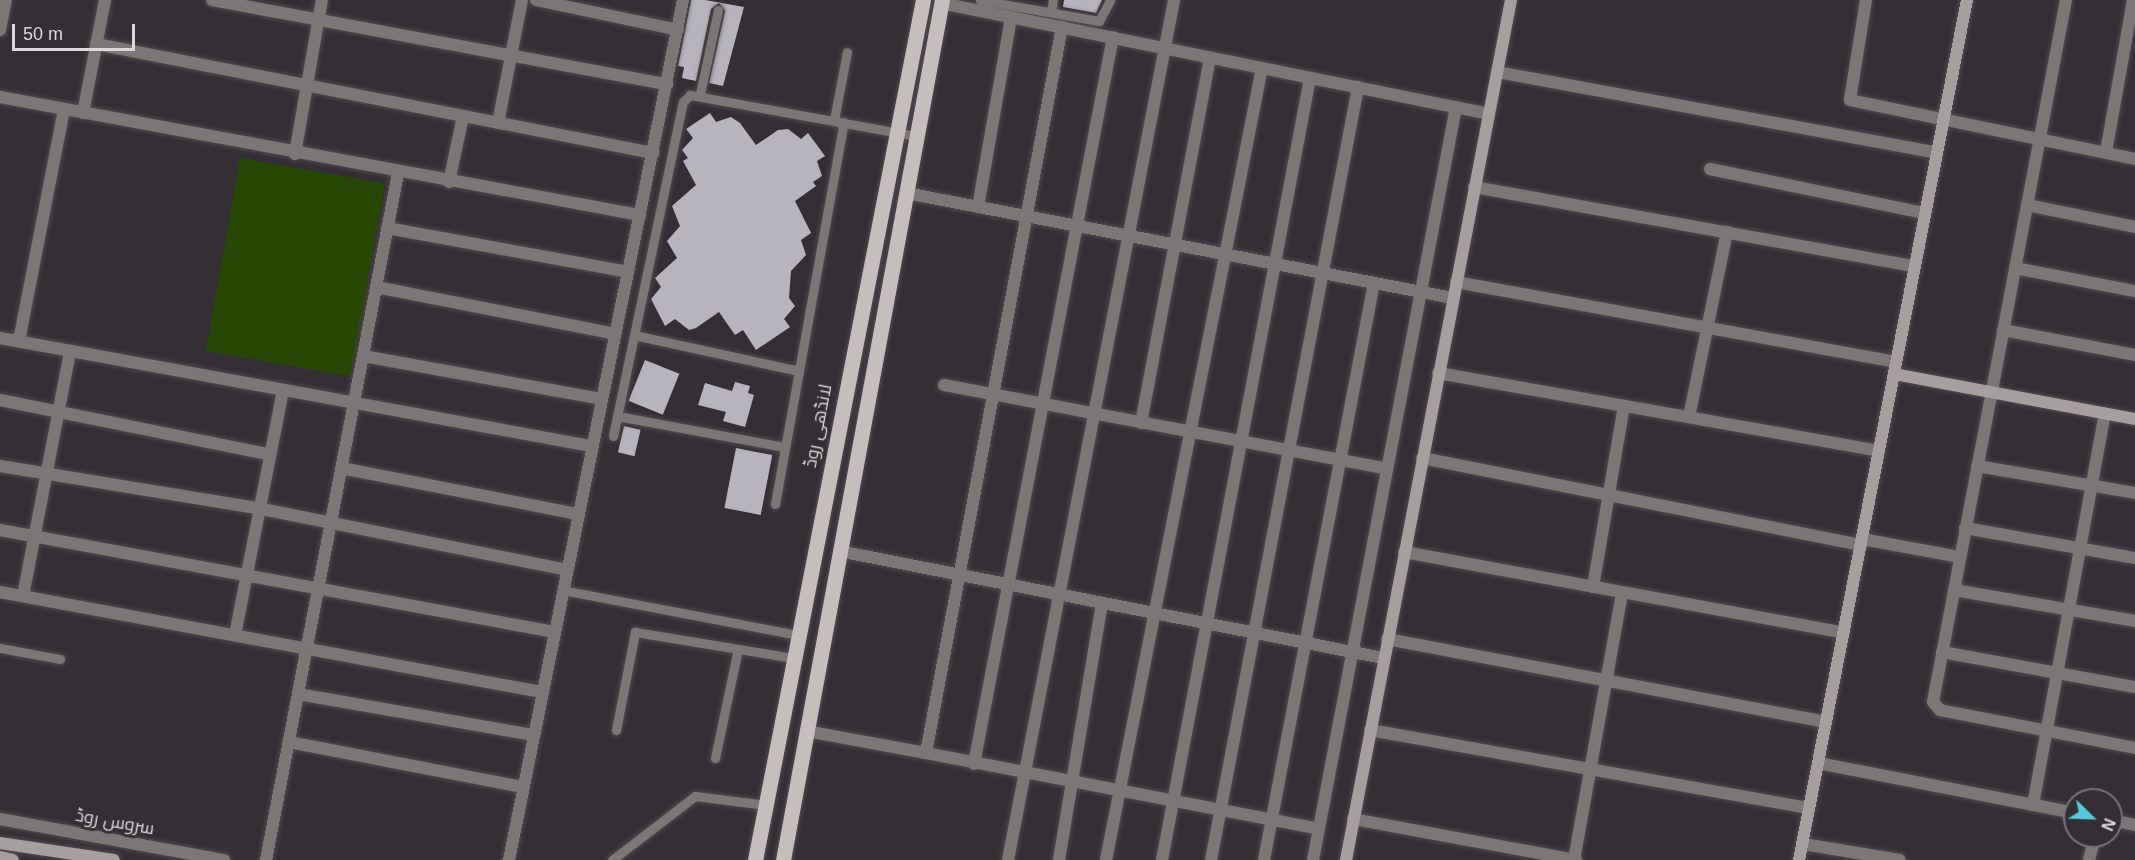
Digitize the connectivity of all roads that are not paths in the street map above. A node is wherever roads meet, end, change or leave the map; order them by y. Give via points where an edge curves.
1 (6, 0) edge
2 (105, 0) edge
3 (212, 0) edge
4 (322, 0) edge
5 (522, 0) edge
6 (536, 0) edge
7 (683, 0) edge
8 (923, 0) edge
9 (1053, 0) edge
10 (1110, 0) edge
11 (1174, 0) edge
12 (1511, 0) edge
13 (1866, 0) edge
14 (1967, 0) edge
15 (2066, 0) edge
16 (2133, 0) edge
17 (942, 2) edge
18 (978, 3) edge
19 (718, 10) dead end
20 (1051, 12) junction
21 (1011, 17) junction
22 (317, 19) junction
23 (1062, 27) junction
24 (0, 28) edge
25 (678, 30) junction
26 (1113, 38) junction
27 (96, 44) junction
28 (1165, 48) junction
29 (847, 52) dead end
30 (510, 53) junction
31 (1210, 57) junction
32 (1262, 68) junction
33 (1497, 72) junction
34 (1310, 78) junction
35 (304, 83) junction
36 (667, 84) junction
37 (1358, 87) junction
38 (700, 94) junction
39 (0, 97) edge
40 (1456, 107) junction
41 (64, 109) junction
42 (83, 113) junction
43 (1489, 114) junction
44 (463, 116) junction
45 (1944, 118) junction
46 (839, 121) junction
47 (498, 123) junction
48 (897, 133) junction
49 (916, 136) junction
50 (2039, 138) junction
51 (2106, 152) junction
52 (652, 153) junction
53 (1937, 153) junction
54 (295, 154) junction
55 (2135, 159) edge
56 (1710, 169) dead end
57 (398, 173) junction
58 (449, 182) junction
59 (1474, 188) junction
60 (906, 193) junction
61 (2027, 205) junction
62 (978, 207) junction
63 (1925, 213) junction
64 (640, 215) junction
65 (1026, 216) junction
66 (1077, 226) junction
67 (2135, 227) edge
68 (387, 228) junction
69 (1727, 232) junction
70 (1130, 236) junction
71 (1174, 244) junction
72 (1226, 254) junction
73 (1275, 264) junction
74 (1915, 266) junction
75 (2014, 268) junction
76 (628, 273) junction
77 (1323, 273) junction
78 (1456, 282) junction
79 (1374, 283) junction
80 (376, 287) junction
81 (2135, 291) edge
82 (1421, 292) junction
83 (1453, 298) junction
84 (1707, 328) junction
85 (2003, 330) junction
86 (615, 334) junction
87 (634, 335) junction
88 (0, 338) edge
89 (19, 341) junction
90 (70, 351) junction
91 (2135, 355) edge
92 (363, 356) junction
93 (1895, 368) junction
94 (799, 371) junction
95 (1438, 373) junction
96 (944, 385) dead end
97 (283, 390) junction
98 (1990, 393) junction
99 (993, 394) junction
100 (601, 399) junction
101 (0, 400) edge
102 (354, 403) junction
103 (1043, 404) junction
104 (1624, 406) junction
105 (59, 411) junction
106 (1094, 414) junction
107 (2105, 414) junction
108 (617, 416) junction
109 (1689, 417) junction
110 (2135, 419) edge
111 (1141, 423) junction
112 (1191, 433) junction
113 (613, 436) dead end
114 (1243, 442) junction
115 (591, 446) junction
116 (785, 447) junction
117 (1289, 450) junction
118 (1879, 451) junction
119 (267, 454) junction
120 (1422, 458) junction
121 (1340, 460) junction
122 (0, 466) edge
123 (1977, 466) junction
124 (341, 468) junction
125 (1387, 469) junction
126 (43, 474) junction
127 (2092, 485) junction
128 (2135, 493) edge
129 (1609, 495) junction
130 (775, 504) dead end
131 (257, 508) junction
132 (577, 514) junction
133 (331, 522) junction
134 (1965, 528) junction
135 (0, 530) edge
136 (32, 536) junction
137 (1861, 542) junction
138 (2080, 547) junction
139 (839, 551) junction
140 (1404, 552) junction
141 (1960, 557) junction
142 (2135, 558) edge
143 (566, 570) junction
144 (959, 575) junction
145 (244, 577) junction
146 (1008, 584) junction
147 (1593, 587) junction
148 (318, 589) junction
149 (562, 590) junction
150 (1954, 590) junction
151 (0, 592) edge
152 (1622, 592) junction
153 (1058, 594) junction
154 (23, 596) junction
155 (1102, 603) junction
156 (2069, 609) junction
157 (1155, 613) junction
158 (2135, 621) edge
159 (1208, 624) junction
160 (554, 632) junction
161 (1254, 632) junction
162 (1844, 633) junction
163 (235, 635) junction
164 (797, 635) junction
165 (1387, 639) junction
166 (1305, 642) junction
167 (0, 648) edge
168 (307, 648) junction
169 (738, 649) junction
170 (1353, 652) junction
171 (1942, 652) junction
172 (793, 658) junction
173 (1383, 658) junction
174 (60, 659) dead end
175 (2056, 671) junction
176 (1606, 681) junction
177 (2135, 687) edge
178 (541, 692) junction
179 (298, 694) junction
180 (1826, 722) junction
181 (616, 730) dead end
182 (1370, 730) junction
183 (2046, 730) junction
184 (806, 731) junction
185 (532, 735) junction
186 (289, 742) junction
187 (2135, 748) edge
188 (926, 753) junction
189 (715, 758) dead end
190 (1818, 763) junction
191 (974, 764) junction
192 (1590, 769) junction
193 (1024, 776) junction
194 (1074, 784) junction
195 (522, 787) junction
196 (1121, 792) junction
197 (1175, 800) junction
198 (766, 805) junction
199 (2033, 805) junction
200 (1221, 807) junction
201 (1809, 808) junction
202 (2063, 811) edge
203 (0, 819) edge
204 (1272, 819) junction
205 (1353, 819) junction
206 (1319, 829) junction
207 (0, 843) edge
208 (1803, 844) junction
209 (0, 857) edge
210 (13, 860) edge
211 (114, 860) edge
212 (224, 860) edge
213 (266, 860) edge
214 (509, 860) edge
215 (612, 860) edge
216 (755, 860) edge
217 (783, 860) edge
218 (1008, 860) edge
219 (1059, 860) edge
220 (1106, 860) edge
221 (1162, 860) edge
222 (1211, 860) edge
223 (1264, 860) edge
224 (1313, 860) edge
225 (1346, 860) edge
226 (1574, 860) edge
227 (1799, 860) edge
228 (1900, 860) edge

1 - 24 street
2 - 27 street
3 - 22 street
4 - 22 street
5 - 30 street
6 - 25 street
7 - 25 street
8 - 48 main road, لانڈھی روڈ
9 - 20 lane
10 - 20 lane via 1100,21
11 - 28 street
12 - 33 street
13 - 45 street via 1850,100
14 - 45 street
15 - 50 street
16 - 51 street
17 - 18 street
17 - 49 main road
18 - 20 lane
18 - 21 street
19 - 38 lane
21 - 23 street
21 - 62 street
22 - 30 street
22 - 35 street
23 - 26 street
23 - 65 street
25 - 36 street
26 - 28 street
26 - 66 street
27 - 35 street
27 - 42 street
28 - 31 street
28 - 70 street
29 - 46 lane
30 - 36 street
30 - 47 street
31 - 32 street
31 - 71 street
32 - 34 street
32 - 72 street
33 - 43 street
33 - 53 street
34 - 37 street
34 - 73 street
35 - 44 street
35 - 54 street
36 - 52 street
37 - 40 street
37 - 77 street
38 - 46 lane
38 - 87 lane via 683,102
39 - 41 street
40 - 43 street
40 - 82 street
41 - 42 street
41 - 89 street
42 - 54 street
43 - 59 street
44 - 47 street
44 - 58 street
45 - 50 street
45 - 53 street
46 - 48 lane
46 - 94 lane
47 - 52 street
48 - 49 lane
48 - 164 main road, لانڈھی روڈ
49 - 60 main road
50 - 51 street
50 - 61 street
51 - 55 street
52 - 64 street
53 - 63 street
54 - 57 street
56 - 63 street
57 - 58 street
57 - 68 street
58 - 64 street
59 - 69 street
59 - 78 street
60 - 62 street
60 - 139 main road
61 - 67 street
61 - 75 street
62 - 65 street
63 - 74 street
64 - 76 street
65 - 66 street
65 - 99 street
66 - 70 street
66 - 103 street
68 - 76 street
68 - 80 street
69 - 74 street
69 - 84 street
70 - 71 street
70 - 106 street
71 - 72 street
71 - 111 street
72 - 73 street
72 - 112 street
73 - 77 street
73 - 114 street
74 - 93 street
75 - 81 street
75 - 85 street
76 - 86 street
77 - 79 street
77 - 117 street
78 - 83 street
78 - 84 street
79 - 82 street
79 - 121 street
80 - 86 street
80 - 92 street
82 - 83 street
82 - 125 street
83 - 95 street
84 - 93 street
84 - 109 street
85 - 91 street
85 - 98 street
86 - 100 street
87 - 94 lane
87 - 108 lane
88 - 89 street
89 - 90 street
90 - 97 street
90 - 105 street
92 - 100 street
92 - 102 street
93 - 98 street
93 - 118 street
94 - 116 lane
95 - 104 street
95 - 120 street
96 - 99 street
97 - 102 street
97 - 119 street
98 - 107 street
98 - 123 street
99 - 103 street
99 - 144 street
100 - 115 street
101 - 105 street
102 - 115 street
102 - 124 street
103 - 106 street
103 - 146 street
104 - 109 street
104 - 129 street
105 - 119 street
105 - 126 street
106 - 111 street
106 - 153 street
107 - 110 street
107 - 127 street
108 - 113 lane
108 - 116 lane
109 - 118 street
111 - 112 street
112 - 114 street
112 - 157 street
114 - 117 street
114 - 159 street
115 - 132 street
116 - 130 lane
117 - 121 street
117 - 161 street
118 - 137 street
119 - 131 street
120 - 129 street
120 - 140 street
121 - 125 street
121 - 166 street
122 - 126 street
123 - 127 street
123 - 134 street
124 - 132 street
124 - 133 street
125 - 170 street
126 - 131 street
126 - 136 street
127 - 128 street
127 - 138 street
129 - 137 street
129 - 147 street
131 - 133 street
131 - 145 street
132 - 143 street
133 - 143 street
133 - 148 street
134 - 138 street
134 - 141 street
135 - 136 street
136 - 145 street
136 - 154 street
137 - 141 street
137 - 162 street
138 - 142 street
138 - 156 street
139 - 144 street
139 - 184 main road
140 - 147 street
140 - 165 street
141 - 150 street
143 - 149 street
144 - 146 street
144 - 188 street
145 - 148 street
145 - 163 street
146 - 153 street
146 - 191 street
147 - 152 street
148 - 160 street
148 - 168 street
149 - 160 street
149 - 164 lane
150 - 156 street
150 - 171 street
151 - 154 street
152 - 162 street
152 - 176 street
153 - 155 street
153 - 193 street
154 - 163 street
155 - 157 street
155 - 194 street
156 - 158 street
156 - 175 street
157 - 159 street
157 - 196 street
159 - 161 street
159 - 197 street
160 - 178 street
161 - 166 street
161 - 200 street
162 - 180 street
163 - 168 street
164 - 172 main road, لانڈھی روڈ
165 - 173 street
165 - 176 street
166 - 170 street
166 - 204 street
167 - 174 lane
168 - 178 street
168 - 179 street
169 - 172 lane
169 - 181 lane via 635,632
169 - 189 lane
170 - 173 street
170 - 206 street
171 - 175 street
171 - 183 street via 1936,708
172 - 198 main road, لانڈھی روڈ
173 - 182 street
175 - 177 street
175 - 183 street
176 - 180 street
176 - 192 street
178 - 185 street
179 - 185 street
179 - 186 street
180 - 190 street
182 - 192 street
182 - 205 street
183 - 187 street
183 - 199 street
184 - 188 street
184 - 217 main road
185 - 195 street
186 - 195 street
186 - 213 street
188 - 191 street
190 - 199 street
190 - 201 street
191 - 193 street
192 - 201 street
192 - 226 street
193 - 194 street
193 - 218 street
194 - 196 street
194 - 219 street
195 - 214 street
196 - 197 street
196 - 220 street
197 - 200 street
197 - 221 street
198 - 215 lane via 695,796
198 - 216 main road, لانڈھی روڈ
199 - 202 street
200 - 204 street
200 - 222 street
201 - 208 street
203 - 212 street, سروس روڈ
204 - 206 street
204 - 223 street
205 - 225 street
205 - 226 street
206 - 224 street
207 - 211 street
208 - 227 street
208 - 228 street
209 - 210 street

